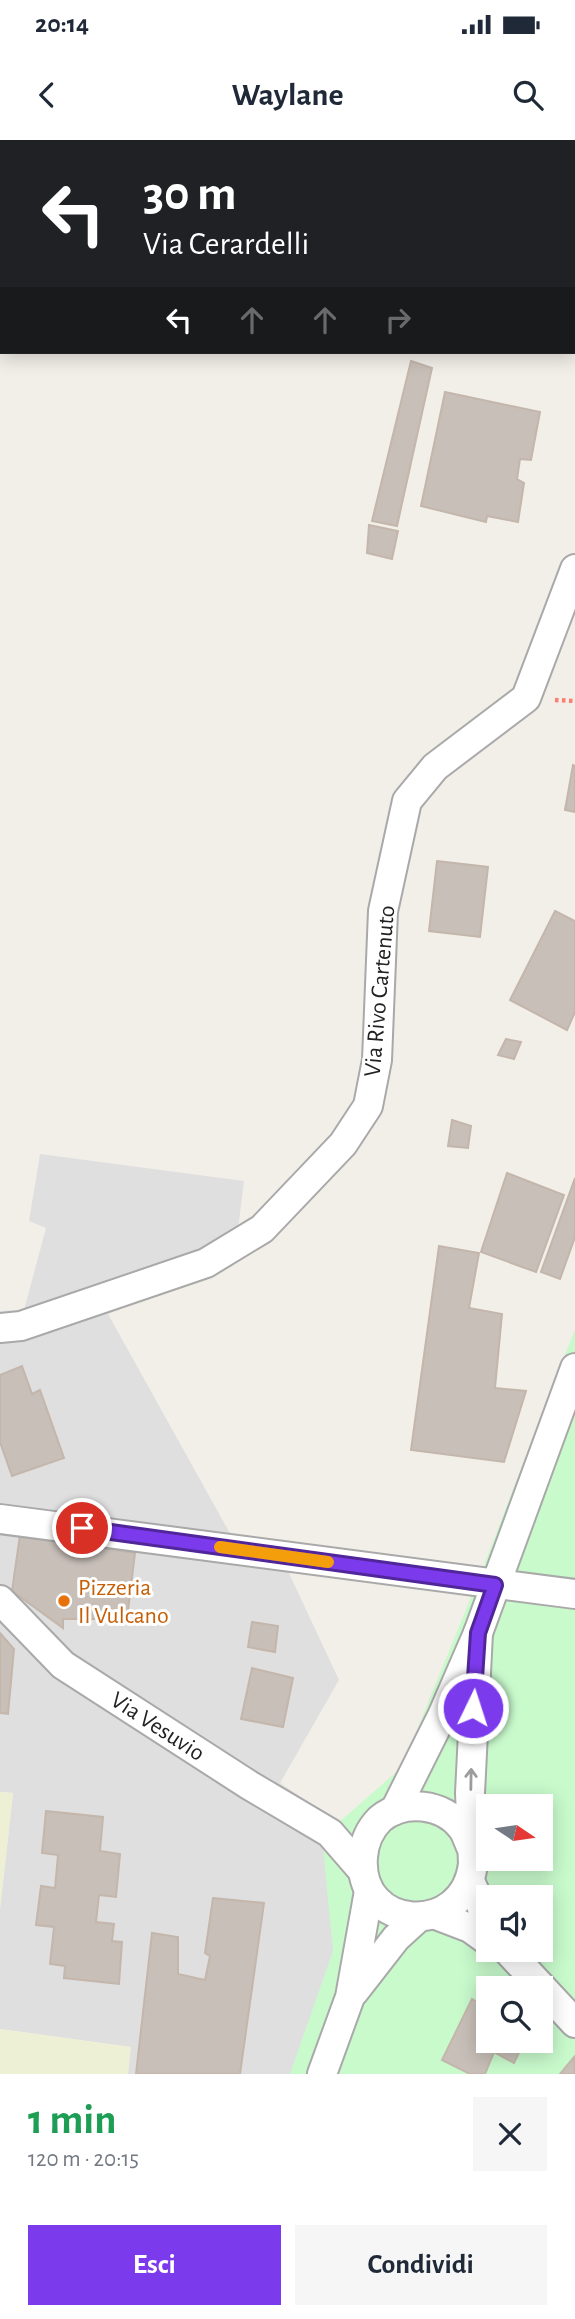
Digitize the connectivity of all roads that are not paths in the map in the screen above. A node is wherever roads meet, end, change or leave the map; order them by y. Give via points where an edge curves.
1 (575, 569) edge
2 (0, 1328) edge
3 (575, 1368) edge
4 (0, 1519) edge
5 (495, 1585) junction
6 (575, 1594) edge
7 (0, 1600) edge
8 (478, 1633) junction
9 (396, 1810) junction
10 (370, 1832) junction
11 (330, 1833) junction
12 (471, 1847) junction
13 (365, 1881) junction
14 (470, 1881) junction
15 (476, 1894) edge
16 (427, 1916) junction
17 (476, 1932) edge
18 (517, 1962) edge
19 (350, 1997) junction
20 (575, 2023) edge
21 (322, 2074) edge

1 - 2 street, Via Rivo Cartenuto via 526,698 435,767 407,801 383,911 377,1060 368,1105 343,1144 262,1229 205,1263 21,1326
3 - 5 street
4 - 5 street
5 - 6 street
5 - 8 street
7 - 11 street, Via Vesuvio via 64,1665
8 - 9 street
12 -> 8 street
9 - 10 street
9 - 12 street via 426,1806 446,1814 462,1828
10 - 11 street
10 - 13 street via 363,1850
11 - 13 street, Via Vesuvio
12 - 14 street
13 - 16 street via 382,1906 399,1915
13 - 19 street
14 - 15 street
14 - 16 street via 456,1902
16 - 17 street
16 - 19 street via 396,1938
18 - 20 street
19 - 21 street

